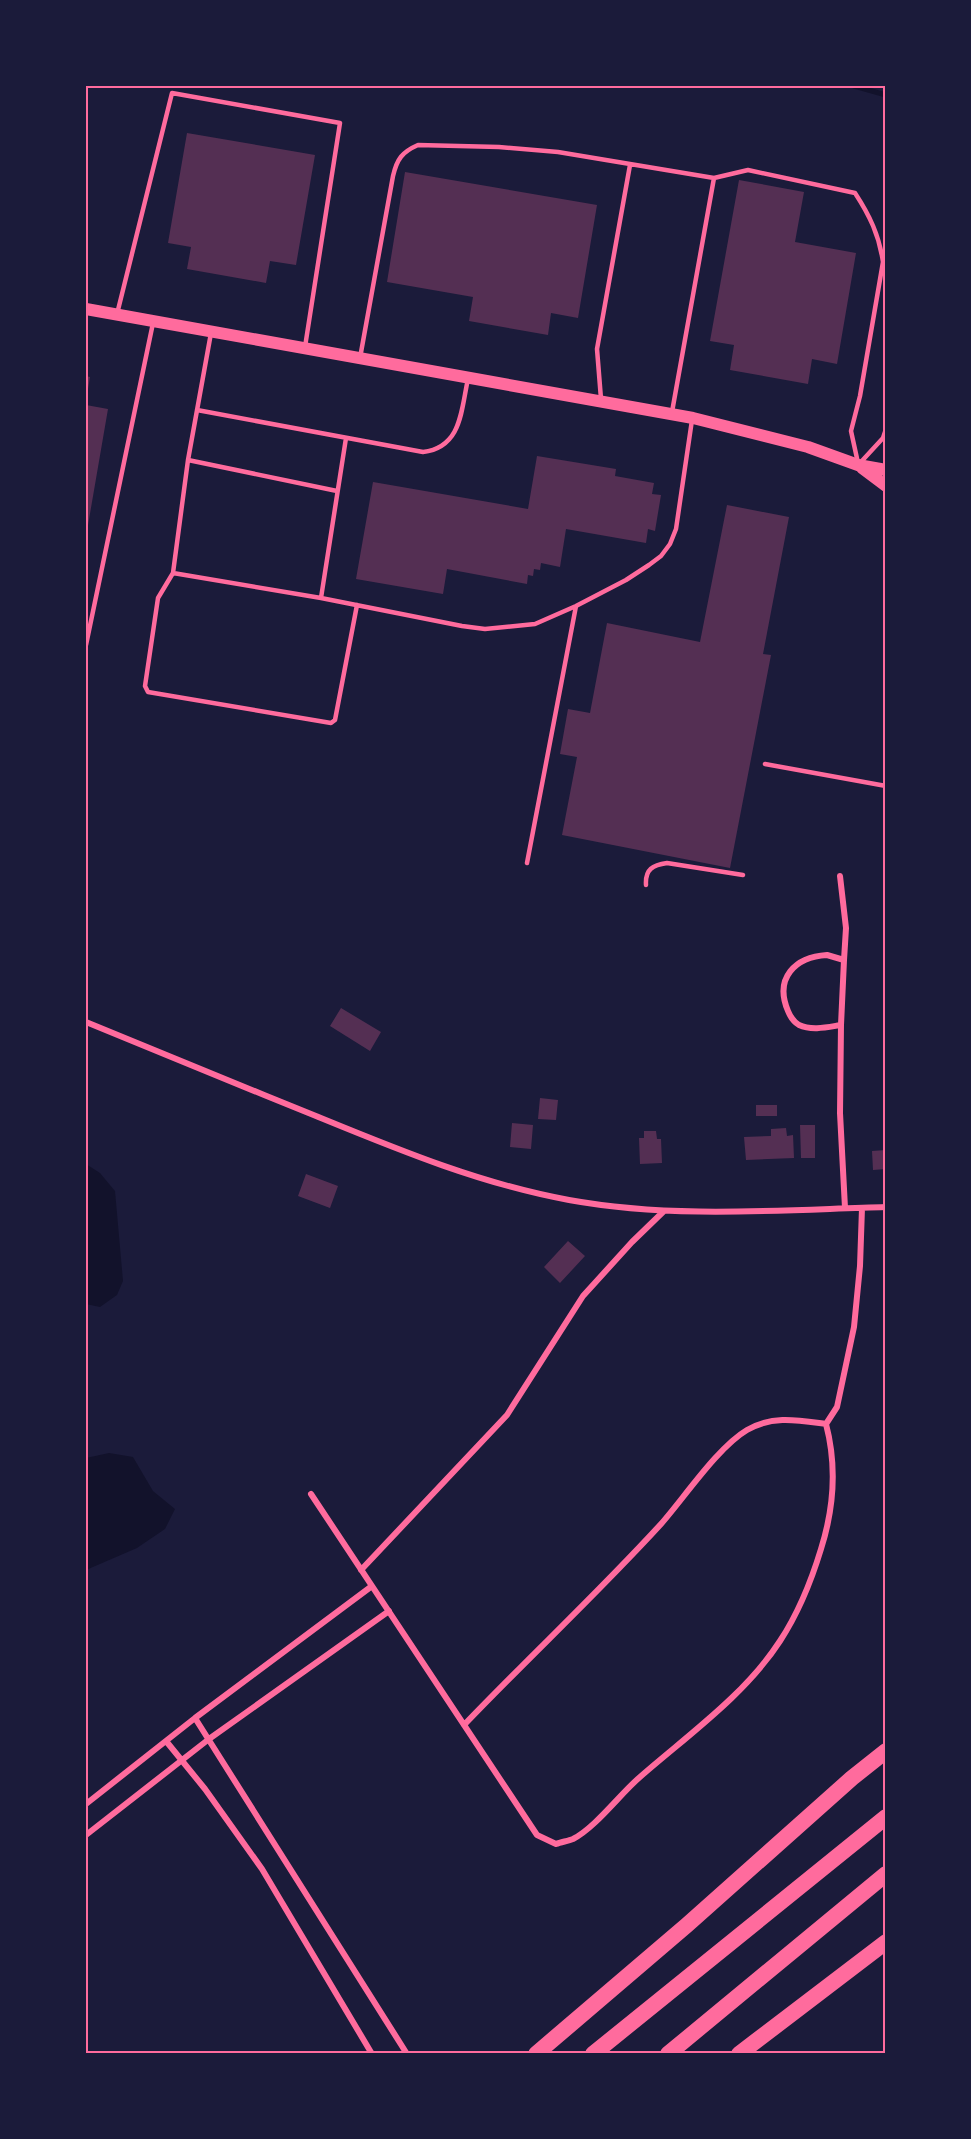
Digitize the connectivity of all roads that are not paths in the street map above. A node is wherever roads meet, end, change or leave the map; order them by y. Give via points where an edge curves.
1 (630, 165) junction
2 (714, 178) junction
3 (86, 309) edge
4 (117, 314) junction
5 (154, 321) junction
6 (211, 330) junction
7 (305, 347) junction
8 (360, 358) junction
9 (468, 378) junction
10 (601, 400) junction
11 (197, 410) junction
12 (672, 414) junction
13 (693, 418) junction
14 (885, 429) edge
15 (345, 438) junction
16 (188, 460) junction
17 (858, 465) junction
18 (885, 470) edge
19 (885, 486) edge
20 (337, 491) junction
21 (173, 573) junction
22 (321, 598) junction
23 (357, 605) junction
24 (576, 606) junction
25 (86, 645) edge
26 (765, 764) dead end
27 (885, 786) edge
28 (527, 863) dead end
29 (743, 874) dead end
30 (840, 876) dead end
31 (646, 885) dead end
32 (844, 960) junction
33 (86, 1022) edge
34 (841, 1025) junction
35 (845, 1208) junction
36 (861, 1208) junction
37 (885, 1208) edge
38 (664, 1211) junction
39 (826, 1424) junction
40 (311, 1494) dead end
41 (361, 1570) junction
42 (372, 1586) junction
43 (389, 1611) junction
44 (195, 1718) junction
45 (464, 1725) junction
46 (209, 1738) junction
47 (166, 1741) junction
48 (885, 1751) edge
49 (181, 1760) junction
50 (86, 1804) edge
51 (885, 1817) edge
52 (86, 1835) edge
53 (885, 1874) edge
54 (885, 1942) edge
55 (372, 2054) edge
56 (407, 2054) edge
57 (536, 2054) edge
58 (593, 2054) edge
59 (668, 2054) edge
60 (739, 2054) edge

1 - 2 lane
1 - 8 lane via 558,152 499,147 418,145 407,150 398,159 393,176
1 - 10 lane via 597,349
2 - 12 lane
2 - 17 lane via 748,170 855,193 871,217 883,262 851,432
3 - 4 main road
4 - 5 main road
4 - 7 lane via 172,93 340,123
5 - 6 main road
5 - 25 lane
6 - 7 main road
6 - 11 lane
7 - 8 main road
8 - 9 main road
9 - 10 main road
9 - 15 lane via 457,429 444,446 423,452
10 - 12 main road
11 - 15 lane
11 - 16 lane
12 - 13 main road
13 - 17 main road via 808,447
13 - 24 lane via 676,529 670,544 661,556 626,580
14 - 17 lane via 883,438
15 - 20 lane
16 - 20 lane
16 - 21 lane
17 - 18 main road
17 - 19 main road
20 - 22 lane
21 - 22 lane
21 - 23 lane via 158,598 145,686 148,692 331,723 335,720
22 - 23 lane
23 - 24 lane via 485,629 535,624
24 - 28 lane
26 - 27 lane
29 - 31 lane via 658,864 648,872
30 - 32 street via 846,928
32 - 34 street
32 - 34 street via 811,956 791,970 784,987 791,1018 799,1025
33 - 38 street via 453,1171 571,1200
34 - 35 street
35 - 36 street
35 - 38 street
36 - 37 street
36 - 39 street via 854,1327 837,1407
38 - 41 street via 583,1296 507,1415
39 - 45 street via 783,1419 762,1422 744,1432 662,1523
39 - 45 street via 834,1467 827,1529 808,1587 780,1641 726,1703 633,1783 590,1826 574,1839 556,1844 537,1835
40 - 41 street
41 - 42 street
42 - 43 street
42 - 44 street
43 - 45 street
43 - 46 street
44 - 46 street
44 - 47 street
46 - 49 street
46 - 56 street
47 - 49 street
47 - 50 street
48 - 57 highway
49 - 52 street
49 - 55 street via 262,1869
51 - 58 highway
53 - 59 highway
54 - 60 highway

